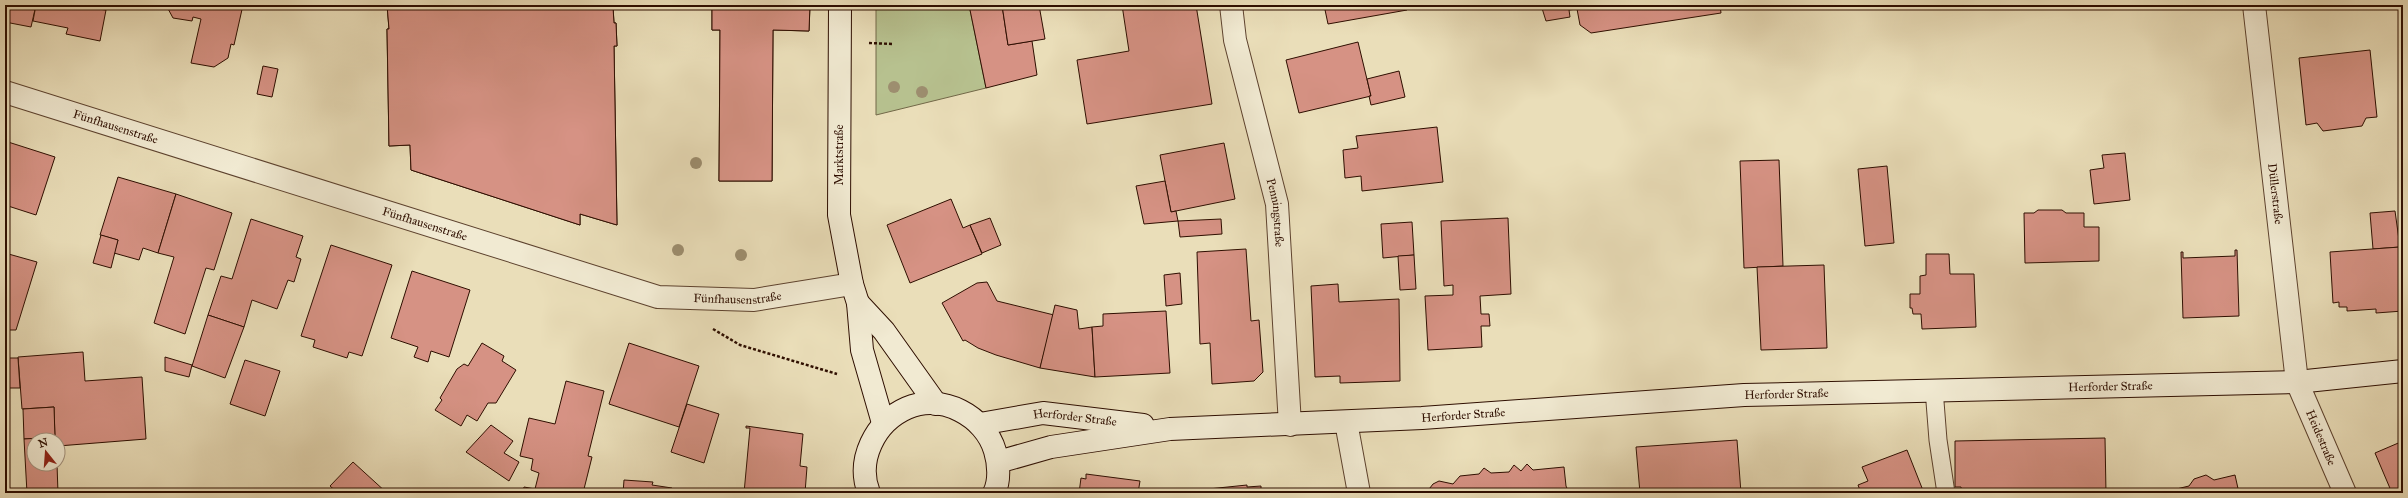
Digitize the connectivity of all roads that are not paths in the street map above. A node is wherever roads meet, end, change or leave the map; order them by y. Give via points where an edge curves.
1 (840, 5) edge
2 (1231, 5) edge
3 (2254, 5) edge
4 (5, 92) edge
5 (855, 293) junction
6 (2403, 371) edge
7 (2297, 382) junction
8 (1934, 389) junction
9 (936, 404) junction
10 (1346, 422) junction
11 (883, 423) junction
12 (980, 424) junction
13 (1290, 425) junction
14 (1170, 429) junction
15 (998, 462) junction
16 (869, 493) edge
17 (994, 493) edge
18 (1359, 493) edge
19 (1946, 493) edge
20 (2344, 493) edge

1 - 5 street, Marktstraße via 839,215
2 - 13 street, Penningstraße via 1236,40 1277,204
3 - 7 street, Düllerstraße
4 - 5 street, Fünfhausenstraße via 658,297 754,300
5 - 9 street
5 - 11 street, Marktstraße via 862,350
6 - 7 street, Herforder Straße
7 - 8 street, Herforder Straße
7 - 20 street, Heidestraße
8 - 10 street, Herforder Straße via 1744,395
8 - 19 lane
9 - 11 street via 908,408
9 - 12 street via 960,410
10 - 13 street, Herforder Straße
10 - 18 street
11 - 16 street via 867,450 864,481
12 - 14 street, Herforder Straße via 1043,413
12 - 15 street via 992,442
13 - 14 street, Herforder Straße
14 - 15 street, Herforder Straße via 1051,447
15 - 17 street via 997,488

